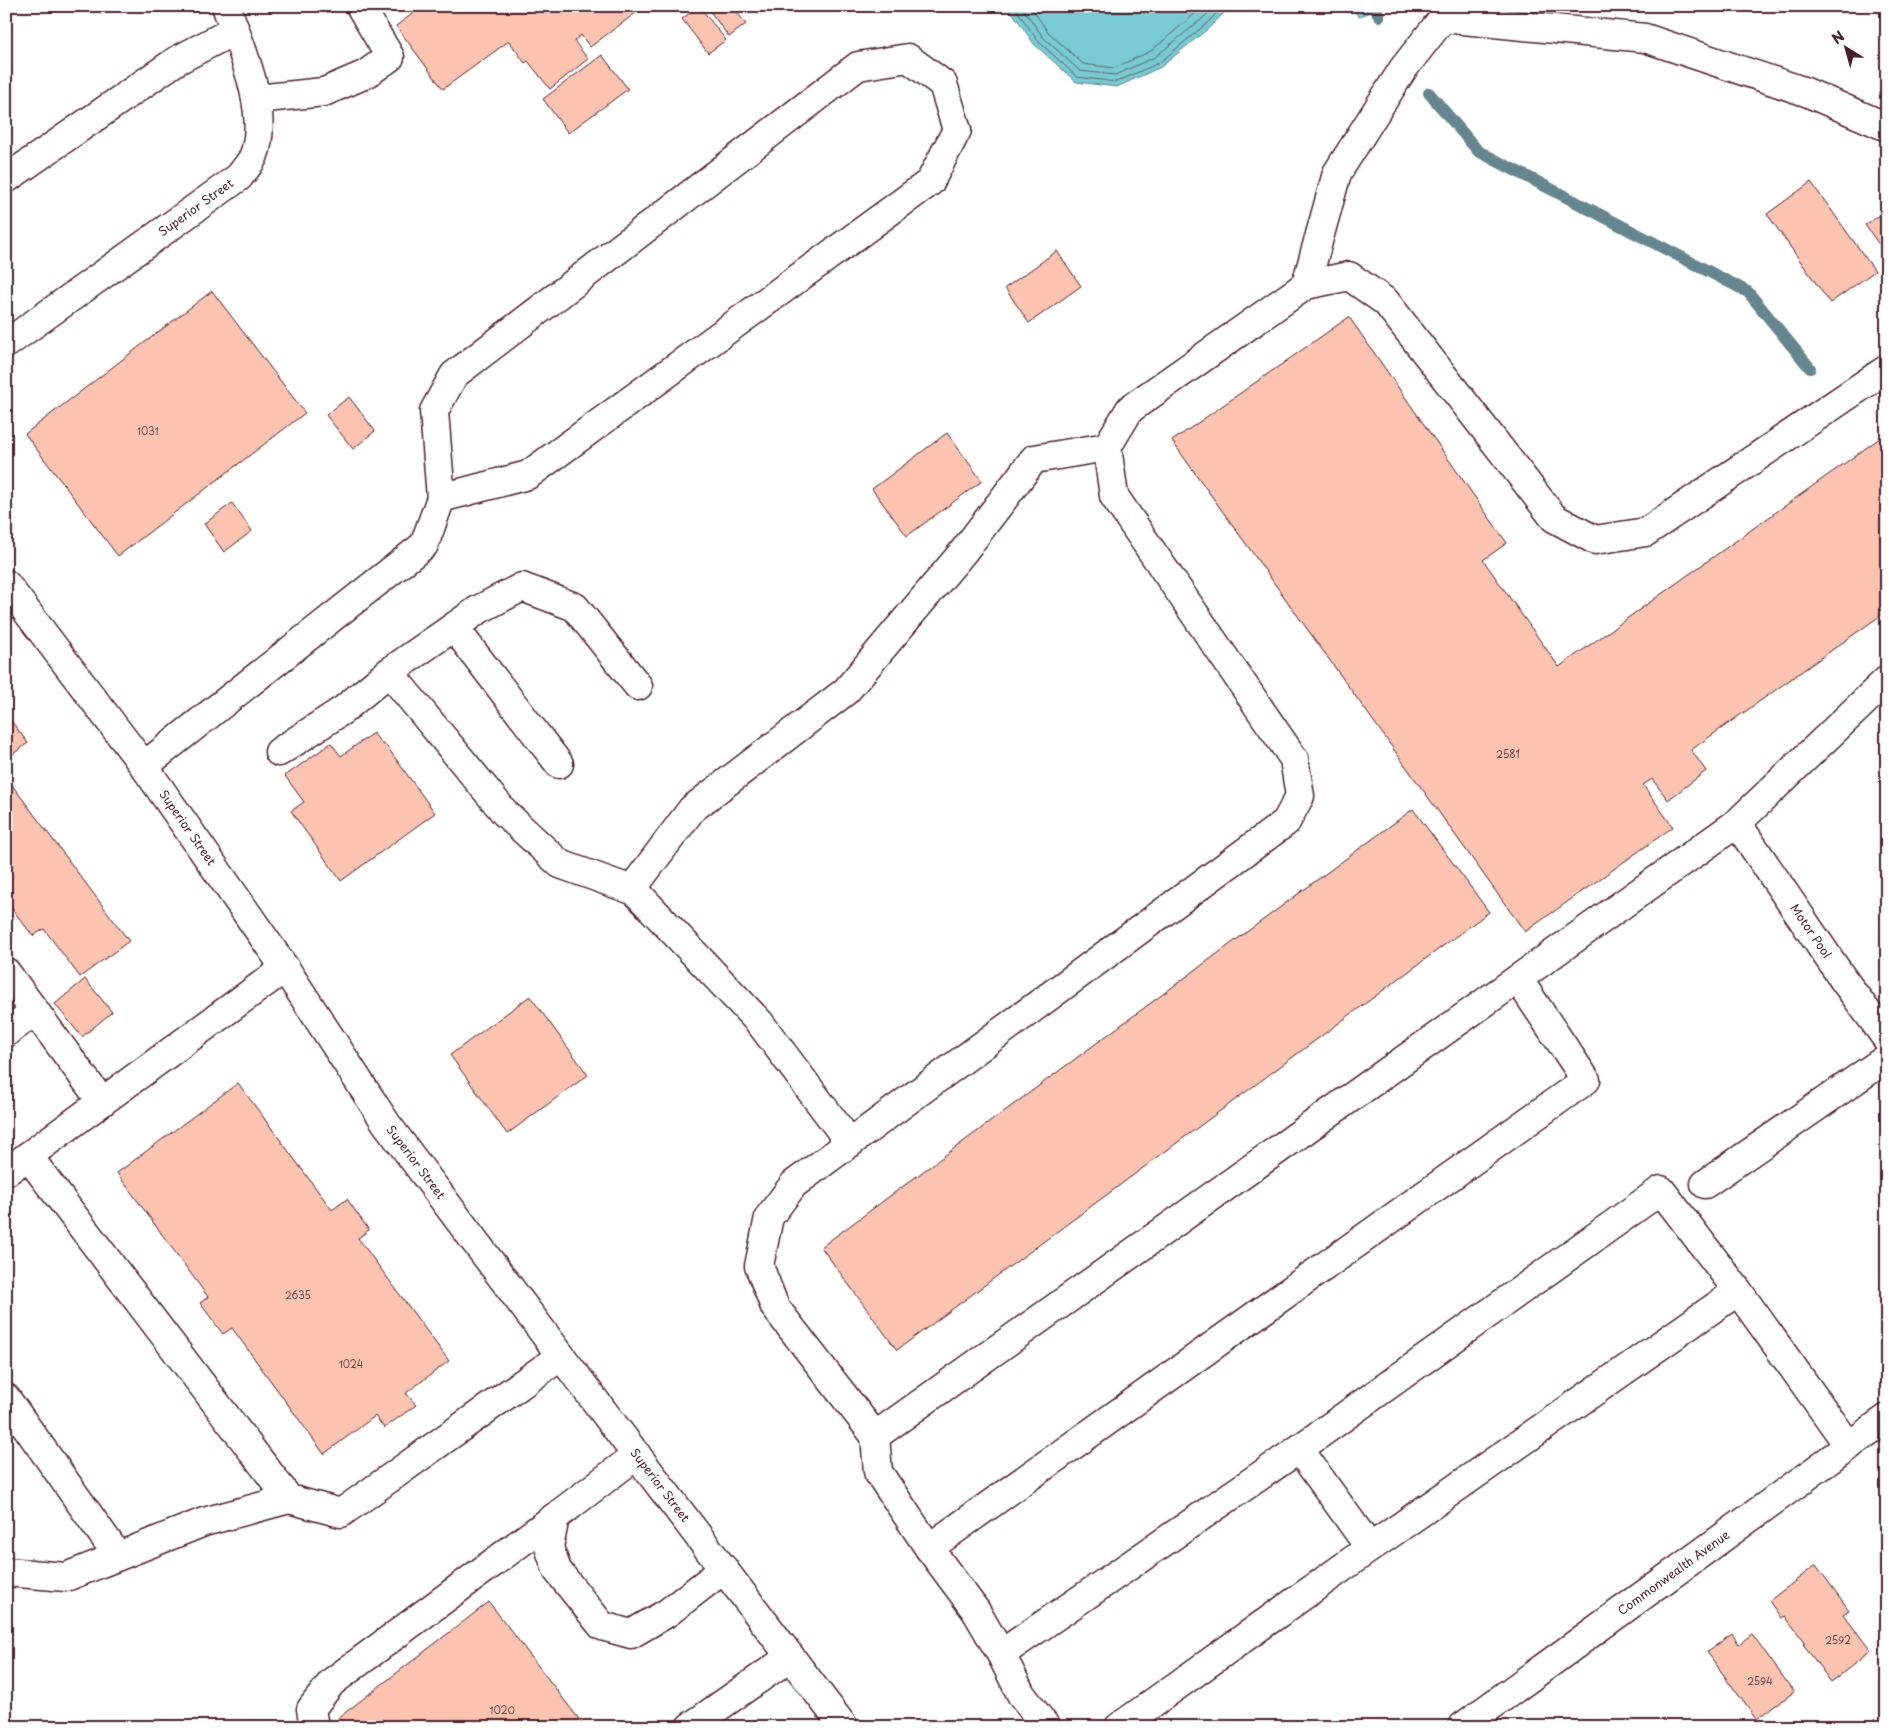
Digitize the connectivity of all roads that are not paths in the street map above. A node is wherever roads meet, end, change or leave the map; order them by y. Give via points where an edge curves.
1 (360, 6) edge
2 (1443, 12) edge
3 (231, 18) edge
4 (256, 99) junction
5 (1887, 127) edge
6 (6, 179) edge
7 (1306, 285) junction
8 (6, 344) edge
9 (1887, 369) edge
10 (1106, 448) junction
11 (441, 498) junction
12 (6, 584) edge
13 (454, 627) junction
14 (389, 672) junction
15 (1887, 680) edge
16 (638, 686) dead end
17 (280, 752) dead end
18 (559, 764) dead end
19 (144, 766) junction
20 (1737, 824) junction
21 (632, 889) junction
22 (285, 968) junction
23 (6, 972) edge
24 (1518, 980) junction
25 (35, 1012) junction
26 (6, 1033) edge
27 (1887, 1039) edge
28 (1887, 1058) edge
29 (102, 1102) junction
30 (850, 1143) junction
31 (28, 1156) junction
32 (6, 1172) edge
33 (1705, 1184) dead end
34 (1738, 1291) junction
35 (561, 1356) junction
36 (6, 1398) edge
37 (1887, 1418) edge
38 (876, 1436) junction
39 (1849, 1446) junction
40 (1299, 1449) junction
41 (637, 1455) junction
42 (289, 1499) junction
43 (555, 1517) junction
44 (929, 1548) junction
45 (1370, 1548) junction
46 (118, 1556) junction
47 (724, 1569) junction
48 (6, 1572) edge
49 (1001, 1654) junction
50 (790, 1657) junction
51 (314, 1727) edge
52 (690, 1727) edge
53 (844, 1727) edge
54 (1046, 1727) edge
55 (1119, 1727) edge
56 (1462, 1727) edge

1 - 4 street via 390,57 366,74 324,92
2 - 5 street via 1645,38 1806,92
2 - 7 street via 1338,173
3 - 4 street, Superior Street
3 - 6 street via 176,61
4 - 8 street, Superior Street via 258,132 254,156 239,177
7 - 9 street via 1349,276 1386,302 1554,518 1595,540 1646,532
7 - 10 street via 1130,409
10 - 21 street via 1034,459 846,692 692,809
10 - 30 street via 1114,496 1294,759 1300,796 1286,822
11 - 11 street via 434,411 454,375 858,66 908,58 943,84 957,130 930,182 528,474
11 - 19 street via 424,545
12 - 19 street, Superior Street
13 - 14 street
13 - 16 street via 522,586 575,607
13 - 18 street
14 - 17 street via 343,710
14 - 21 street via 505,814 560,864
15 - 20 street
19 - 22 street, Superior Street
20 - 24 street
20 - 27 street, Motor Pool
21 - 30 street via 760,1023
22 - 29 street
22 - 35 street, Superior Street via 386,1123
23 - 25 street
24 - 38 street
24 - 44 street via 1586,1080
25 - 26 street
25 - 29 street
28 - 33 street
29 - 31 street
30 - 38 street via 794,1184 770,1216 759,1266 775,1307
31 - 32 street
31 - 42 street
34 - 39 street
34 - 40 street via 1661,1190
34 - 45 street
35 - 41 street, Superior Street
35 - 42 street via 341,1513
36 - 46 street
37 - 39 street, Commonwealth Avenue
38 - 44 street via 878,1472
39 - 56 street, Commonwealth Avenue
40 - 45 street
40 - 49 street
41 - 43 street
41 - 47 street, Superior Street
42 - 46 street via 204,1522
43 - 47 street via 549,1547 557,1570 602,1626 631,1634 666,1613
43 - 51 street via 332,1682 311,1709
44 - 49 street via 976,1611
45 - 55 street
46 - 48 street via 66,1577
47 - 50 street, Superior Street
49 - 54 street via 1021,1694
50 - 52 street
50 - 53 street, Superior Street

